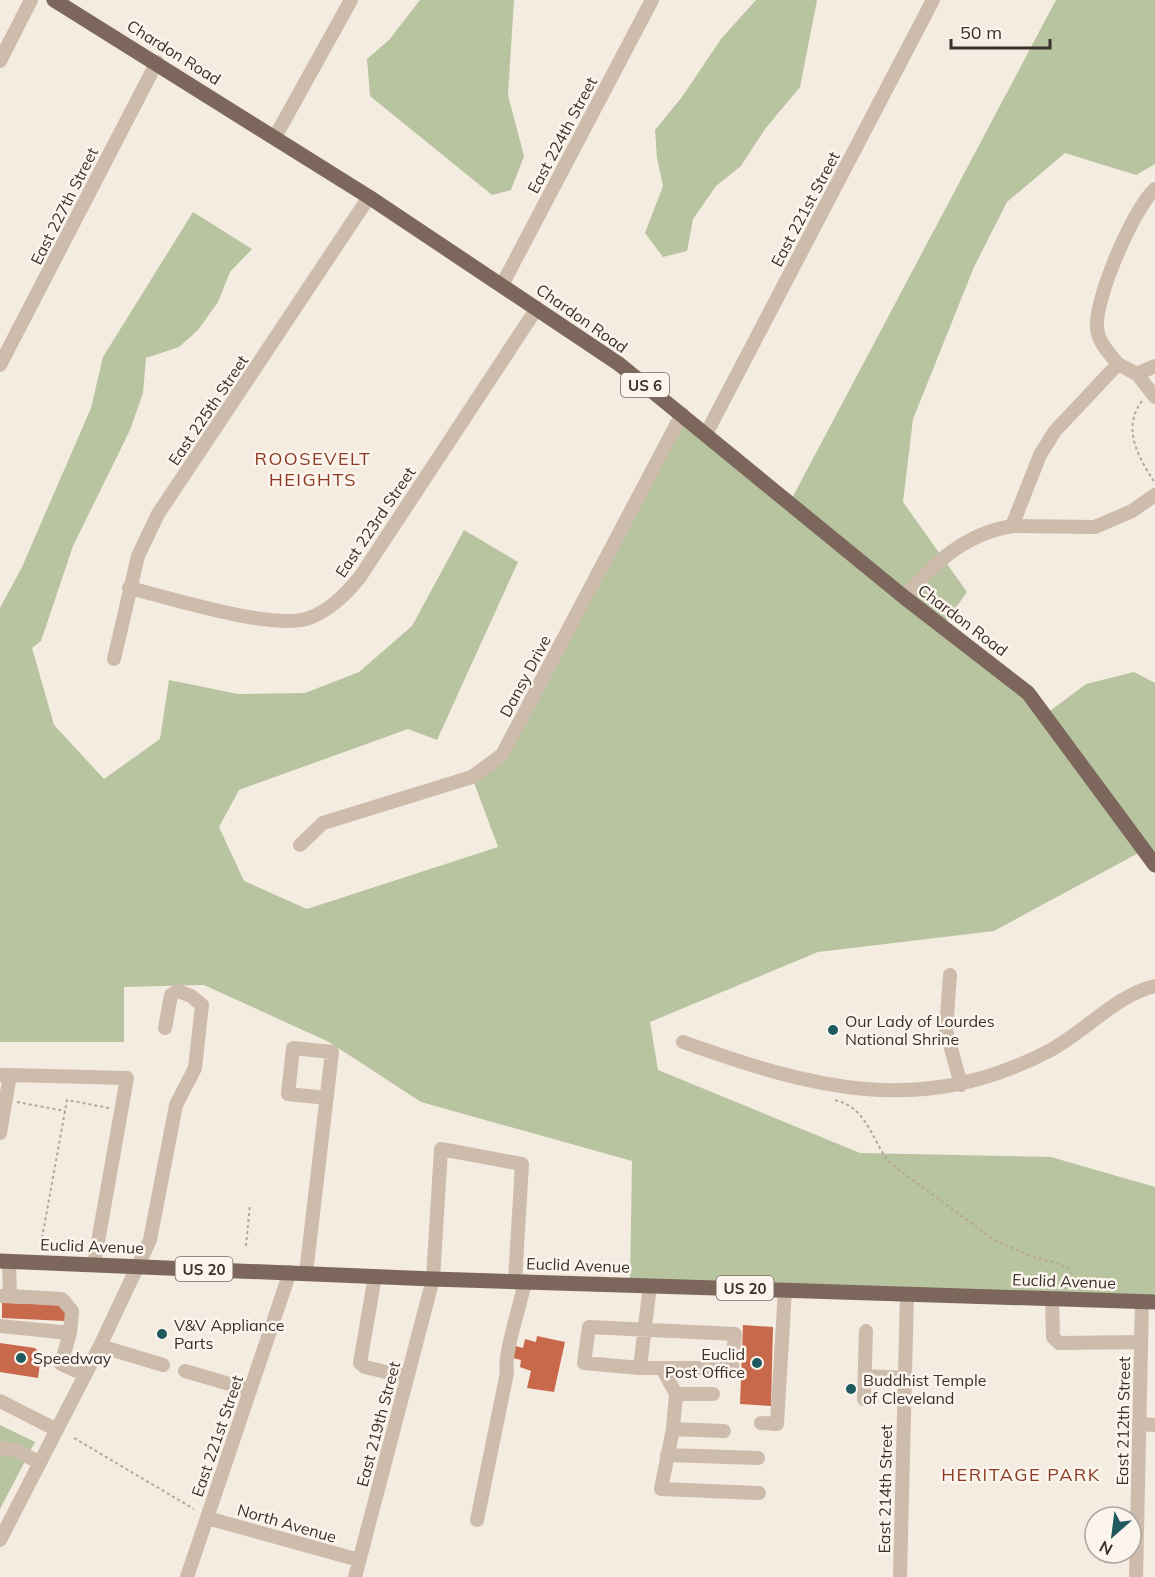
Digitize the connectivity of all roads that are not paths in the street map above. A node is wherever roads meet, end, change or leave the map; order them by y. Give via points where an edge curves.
1 (31, 0) edge
2 (54, 0) edge
3 (351, 0) edge
4 (652, 0) edge
5 (933, 0) edge
6 (0, 61) edge
7 (157, 62) junction
8 (275, 137) junction
9 (1155, 189) edge
10 (369, 197) junction
11 (502, 285) junction
12 (537, 308) junction
13 (1118, 364) junction
14 (0, 365) edge
15 (1155, 366) edge
16 (1137, 374) junction
17 (1152, 395) edge
18 (682, 414) junction
19 (706, 434) junction
20 (1155, 495) edge
21 (1011, 526) junction
22 (129, 588) junction
23 (904, 597) junction
24 (114, 659) dead end
25 (300, 844) dead end
26 (1155, 865) edge
27 (950, 975) dead end
28 (1155, 986) edge
29 (165, 1028) dead end
30 (683, 1042) dead end
31 (5, 1075) edge
32 (962, 1085) junction
33 (327, 1098) junction
34 (0, 1133) edge
35 (4, 1261) edge
36 (94, 1264) junction
37 (136, 1266) junction
38 (298, 1273) junction
39 (375, 1276) junction
40 (433, 1278) junction
41 (520, 1281) junction
42 (650, 1286) junction
43 (785, 1290) junction
44 (907, 1293) junction
45 (5, 1296) edge
46 (1052, 1298) junction
47 (1148, 1301) edge
48 (0, 1326) edge
49 (645, 1331) junction
50 (866, 1331) dead end
51 (70, 1333) junction
52 (1141, 1342) junction
53 (100, 1346) junction
54 (164, 1365) dead end
55 (640, 1368) junction
56 (662, 1368) junction
57 (184, 1371) dead end
58 (85, 1375) junction
59 (865, 1376) junction
60 (407, 1377) junction
61 (904, 1378) junction
62 (250, 1390) junction
63 (676, 1394) junction
64 (713, 1394) dead end
65 (864, 1399) dead end
66 (0, 1401) edge
67 (761, 1423) dead end
68 (1139, 1424) junction
69 (1155, 1425) edge
70 (673, 1429) junction
71 (57, 1430) junction
72 (724, 1431) dead end
73 (0, 1448) edge
74 (667, 1455) junction
75 (758, 1458) dead end
76 (40, 1463) junction
77 (759, 1493) dead end
78 (207, 1518) junction
79 (477, 1520) dead end
80 (4, 1522) edge
81 (0, 1540) edge
82 (359, 1560) junction
83 (186, 1577) edge
84 (354, 1577) edge
85 (900, 1577) edge
86 (1136, 1577) edge

1 - 6 street
2 - 7 main road, Chardon Road / US 6
3 - 8 street
4 - 11 street, East 224th Street
5 - 19 street, East 221st Street
7 - 8 main road, Chardon Road / US 6
7 - 14 street, East 227th Street
8 - 10 main road, Chardon Road / US 6
9 - 13 street via 1129,226 1099,311 1099,337
10 - 11 main road, Chardon Road / US 6
10 - 22 street, East 225th Street via 158,514 138,556
11 - 12 main road, Chardon Road / US 6
12 - 18 main road, Chardon Road / US 6 via 619,364
12 - 22 street, East 223rd Street via 360,577 327,608 307,618 267,621
13 - 16 street
13 - 21 street via 1055,431 1040,455
15 - 16 street
16 - 17 street
18 - 19 main road, Chardon Road / US 6
18 - 25 street, Dansy Drive via 502,755 472,777 323,823
19 - 23 main road, Chardon Road / US 6
20 - 21 street via 1132,511 1095,527
21 - 23 street via 981,533 959,545 935,563
22 - 24 street, East 225th Street
23 - 26 main road, Chardon Road / US 6 via 1028,693
27 - 32 street via 946,1030
28 - 32 street via 1125,999 1069,1040 1044,1053
29 - 37 street via 171,995 178,991 202,1005 195,1068 176,1105 150,1240
30 - 32 street via 757,1068 810,1081 918,1091
31 - 34 street
31 - 36 street via 127,1078
33 - 33 street, East 221st Street via 332,1052 293,1048 288,1094
33 - 38 street, East 221st Street
35 - 36 main road, Euclid Avenue / US 20
35 - 45 street
36 - 37 main road, Euclid Avenue / US 20
37 - 38 main road, Euclid Avenue / US 20
37 - 53 street
38 - 39 main road, Euclid Avenue / US 20
38 - 62 street, East 221st Street
39 - 40 main road, Euclid Avenue / US 20
39 - 60 street via 360,1364
40 - 41 main road, Euclid Avenue / US 20
40 - 41 street, East 219th Street via 441,1149 522,1164
40 - 60 street, East 219th Street
41 - 42 main road, Euclid Avenue / US 20
41 - 79 street via 507,1373
42 - 43 main road, Euclid Avenue / US 20
42 - 49 street
43 - 44 main road, Euclid Avenue / US 20
43 - 67 street via 777,1424
44 - 46 main road, Euclid Avenue / US 20
44 - 61 street, East 214th Street
45 - 51 street via 62,1299 72,1311
46 - 47 main road, Euclid Avenue / US 20
46 - 52 street via 1053,1337 1059,1343
47 - 52 street, East 212th Street
48 - 51 street
49 - 55 street
49 - 55 street via 589,1327 584,1362
49 - 56 street via 735,1334 732,1368
50 - 59 street
51 - 58 street via 61,1364
52 - 68 street, East 212th Street
53 - 54 street
53 - 58 street
55 - 56 street
56 - 63 street
57 - 62 street
58 - 71 street
59 - 61 street
59 - 65 street
60 - 82 street, East 219th Street
61 - 85 street, East 214th Street
62 - 78 street, East 221st Street
63 - 64 street
63 - 70 street
66 - 71 street
68 - 69 street
68 - 86 street, East 212th Street
70 - 72 street
70 - 74 street
71 - 76 street
73 - 76 street via 15,1450
74 - 75 street
74 - 77 street via 661,1489
76 - 80 street
78 - 82 street, North Avenue
78 - 83 street, East 221st Street
80 - 81 street
82 - 84 street, East 219th Street

